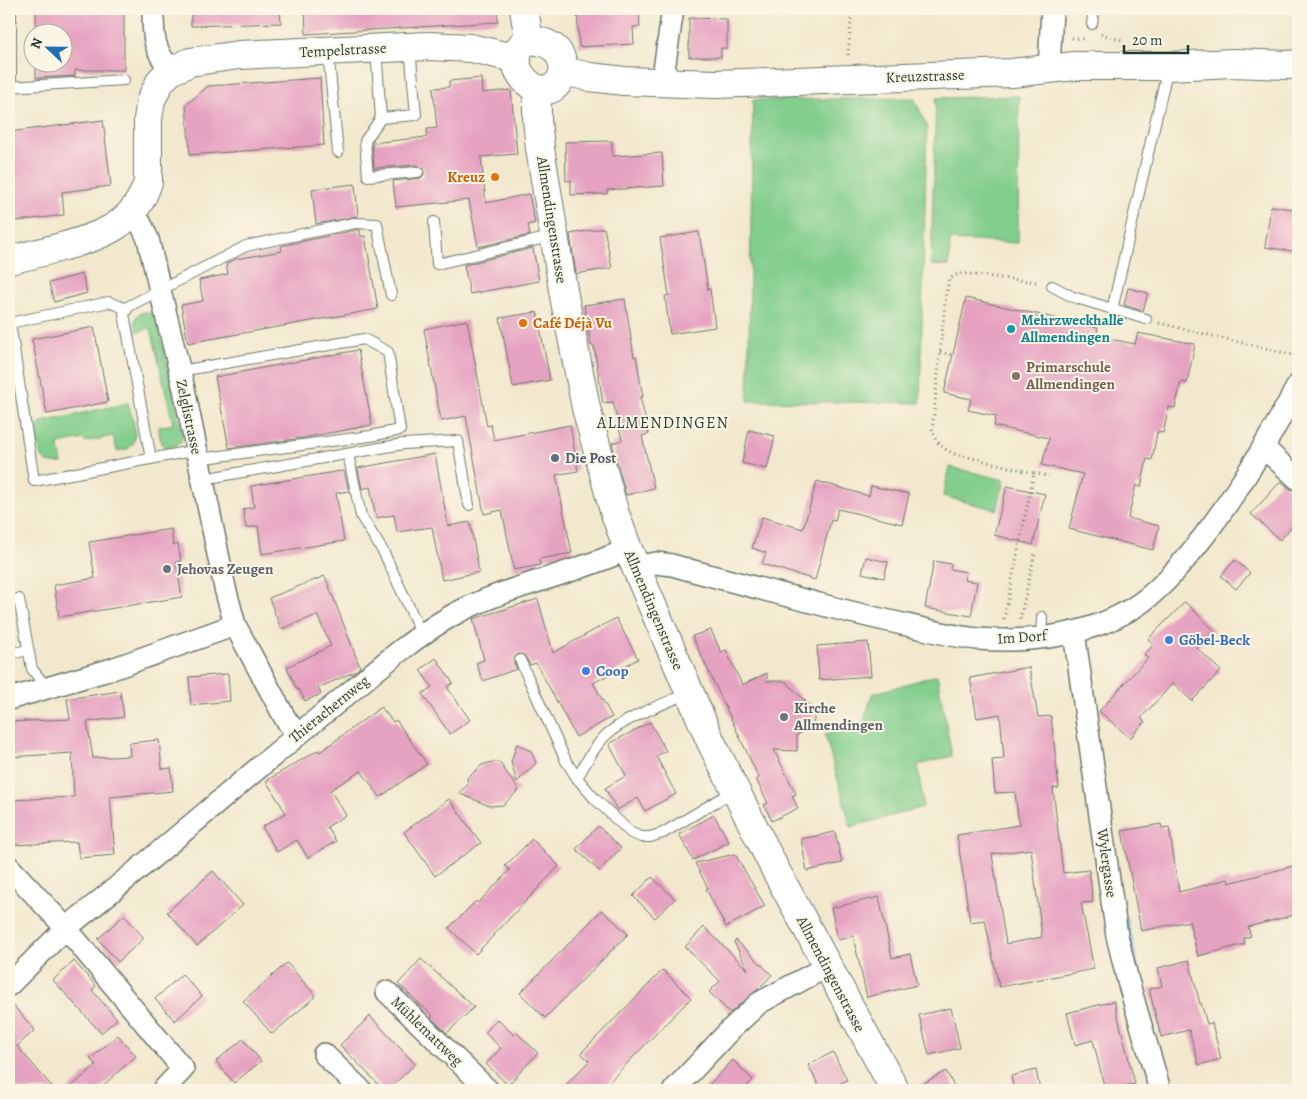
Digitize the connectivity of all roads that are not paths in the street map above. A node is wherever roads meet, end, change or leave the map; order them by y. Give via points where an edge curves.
1 (11, 9) edge
2 (152, 9) edge
3 (524, 9) edge
4 (673, 9) edge
5 (1052, 9) edge
6 (1094, 9) edge
7 (1092, 24) dead end
8 (410, 47) junction
9 (376, 48) junction
10 (523, 49) junction
11 (328, 50) junction
12 (1168, 66) junction
13 (1295, 66) edge
14 (1050, 69) junction
15 (170, 71) junction
16 (564, 72) junction
17 (124, 80) dead end
18 (662, 83) junction
19 (10, 87) edge
20 (539, 89) junction
21 (381, 118) junction
22 (338, 152) dead end
23 (418, 172) dead end
24 (132, 212) junction
25 (434, 222) dead end
26 (554, 236) junction
27 (9, 260) edge
28 (1052, 286) road end
29 (160, 290) junction
30 (390, 295) dead end
31 (127, 309) junction
32 (1112, 310) junction
33 (1146, 320) road end
34 (180, 371) junction
35 (1298, 385) edge
36 (1264, 448) junction
37 (198, 454) junction
38 (348, 454) junction
39 (151, 459) junction
40 (203, 479) junction
41 (1298, 479) edge
42 (469, 505) dead end
43 (631, 558) junction
44 (9, 601) edge
45 (235, 625) junction
46 (1074, 632) junction
47 (422, 635) junction
48 (28, 650) junction
49 (9, 654) edge
50 (520, 660) dead end
51 (47, 688) junction
52 (689, 692) junction
53 (9, 699) edge
54 (297, 735) junction
55 (577, 778) junction
56 (735, 791) junction
57 (9, 868) edge
58 (66, 928) junction
59 (826, 967) junction
60 (9, 986) edge
61 (387, 992) dead end
62 (324, 1054) dead end
63 (163, 1090) edge
64 (361, 1090) edge
65 (488, 1090) edge
66 (674, 1090) edge
67 (895, 1090) edge
68 (1160, 1090) edge

1 - 19 lane
2 - 15 street via 155,46
3 - 10 street
4 - 18 street
5 - 14 street
6 - 7 lane
8 - 9 street, Tempelstrasse
8 - 10 street, Tempelstrasse
8 - 21 lane via 416,115
9 - 11 street, Tempelstrasse
9 - 21 lane
10 - 16 street, Tempelstrasse via 545,42 558,51
10 - 20 street via 519,72 532,87
11 - 15 street, Tempelstrasse via 218,57 190,62
11 - 22 lane
12 - 13 street, Kreuzstrasse
12 - 14 street, Kreuzstrasse
12 - 32 lane
14 - 18 street, Kreuzstrasse via 773,82
15 - 24 street via 161,80 151,100 148,182
16 - 18 street, Kreuzstrasse
16 - 20 street via 555,86
17 - 19 lane
20 - 26 street, Allmendingenstrasse via 537,120
21 - 23 lane via 365,140 368,176
24 - 27 street via 115,228 92,238
24 - 29 street, Zelglistrasse via 145,232
25 - 26 lane via 438,264
26 - 43 street, Allmendingenstrasse via 586,408 606,487
28 - 32 lane
29 - 30 lane via 246,246 354,224 377,224
29 - 31 lane
29 - 34 street, Zelglistrasse
31 - 39 lane via 124,314
31 - 39 lane via 109,302 10,323 34,481
32 - 33 lane
34 - 37 street, Zelglistrasse
34 - 37 lane via 364,339 388,352 400,430
35 - 36 street, Im Dorf
36 - 41 street
36 - 46 street, Im Dorf via 1219,516 1163,585 1119,616
37 - 39 lane
37 - 40 street, Zelglistrasse
38 - 40 lane
38 - 42 lane via 403,444 458,441
38 - 47 lane via 361,516 384,553
40 - 45 street, Zelglistrasse
43 - 46 street, Im Dorf via 672,565 842,610 953,635 1014,639 1042,627
43 - 47 street, Thierachernweg via 608,558 495,595
43 - 52 street, Allmendingenstrasse
44 - 48 lane via 19,599
45 - 51 street via 112,669
45 - 54 street, Zelglistrasse
46 - 68 street, Wylergasse via 1117,936
47 - 54 street, Thierachernweg
48 - 49 lane
48 - 51 lane via 32,669
50 - 55 lane via 566,761
51 - 53 street
52 - 55 lane via 622,724 607,735 592,751
52 - 56 street, Allmendingenstrasse
54 - 58 street, Thierachernweg
55 - 56 lane via 595,799 640,837 663,833
56 - 59 street, Allmendingenstrasse
57 - 58 street
58 - 60 street, Thierachernweg
58 - 63 street via 183,1068
59 - 66 street via 759,1004
59 - 67 street, Allmendingenstrasse
61 - 65 street, Mühlemattweg
62 - 64 street

